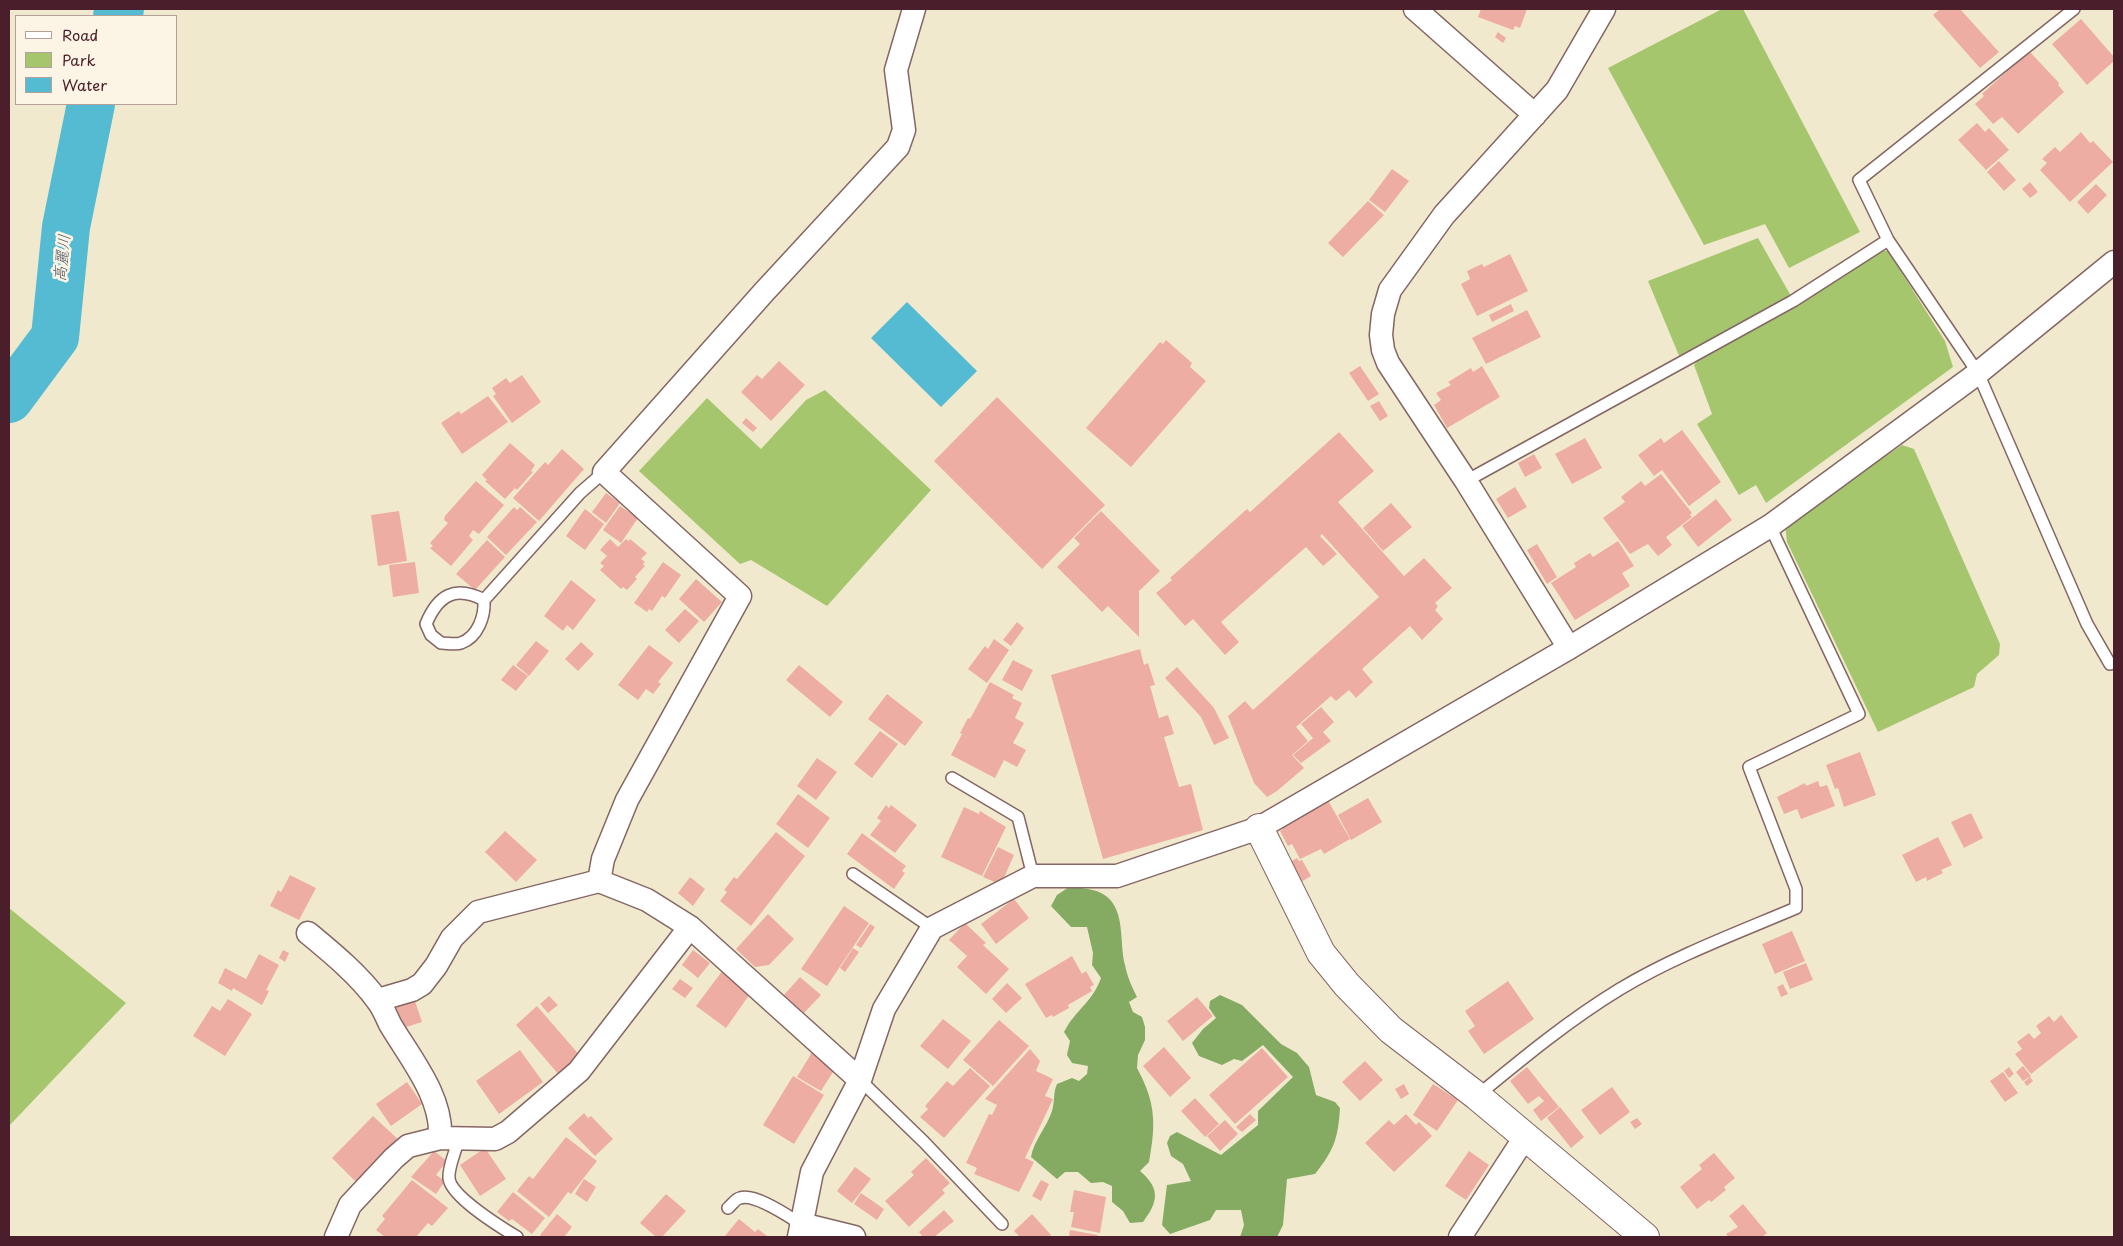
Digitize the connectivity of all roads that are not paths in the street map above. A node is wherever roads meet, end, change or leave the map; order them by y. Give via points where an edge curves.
1 (914, 9) edge
2 (1415, 9) edge
3 (1604, 9) edge
4 (2074, 9) edge
5 (1535, 115) junction
6 (1888, 240) junction
7 (2114, 262) edge
8 (1978, 373) junction
9 (604, 472) junction
10 (1466, 482) junction
11 (1770, 526) junction
12 (484, 600) junction
13 (1569, 648) junction
14 (2114, 662) edge
15 (952, 778) dead end
16 (1259, 828) junction
17 (853, 874) dead end
18 (1033, 876) junction
19 (599, 881) junction
20 (690, 927) junction
21 (932, 928) junction
22 (308, 933) dead end
23 (378, 1000) junction
24 (860, 1080) junction
25 (1477, 1096) junction
26 (1525, 1136) junction
27 (449, 1139) junction
28 (728, 1208) dead end
29 (1002, 1224) dead end
30 (800, 1230) edge
31 (336, 1237) edge
32 (517, 1237) edge
33 (854, 1237) edge
34 (1460, 1237) edge
35 (1645, 1237) edge

1 - 9 street via 896,70 904,130 898,148
2 - 5 street
3 - 5 street via 1557,90
4 - 6 lane via 1859,180
5 - 10 street via 1444,215 1390,290 1383,314 1382,350 1388,363
6 - 8 lane
6 - 10 lane via 1793,301
7 - 8 street
8 - 11 street
8 - 14 lane via 2087,624 2110,664
9 - 12 lane via 580,492
9 - 19 street via 740,596 627,800
10 - 13 street
11 - 13 street
11 - 25 lane via 1859,714 1749,767 1796,889 1796,908 1688,954 1621,989 1546,1039
12 - 12 lane via 459,592 441,598 426,624 431,635 441,643 461,643 476,631 485,613
13 - 16 street
15 - 18 lane via 1018,817
16 - 18 street via 1117,876
16 - 25 street via 1321,953 1390,1030
17 - 21 lane
18 - 21 street
19 - 20 street via 646,900
19 - 23 street via 478,912 452,938 422,984
20 - 24 street
20 - 27 street via 579,1071 508,1132 495,1139
21 - 24 street via 884,1009
22 - 23 street
23 - 27 street via 438,1109 441,1125
24 - 29 lane
24 - 30 street via 812,1172
25 - 26 street
26 - 34 street
26 - 35 street
27 - 31 street via 408,1146 394,1158 350,1205
27 - 32 lane via 452,1186 469,1203
28 - 30 lane via 738,1198 745,1197 766,1204
30 - 33 street

